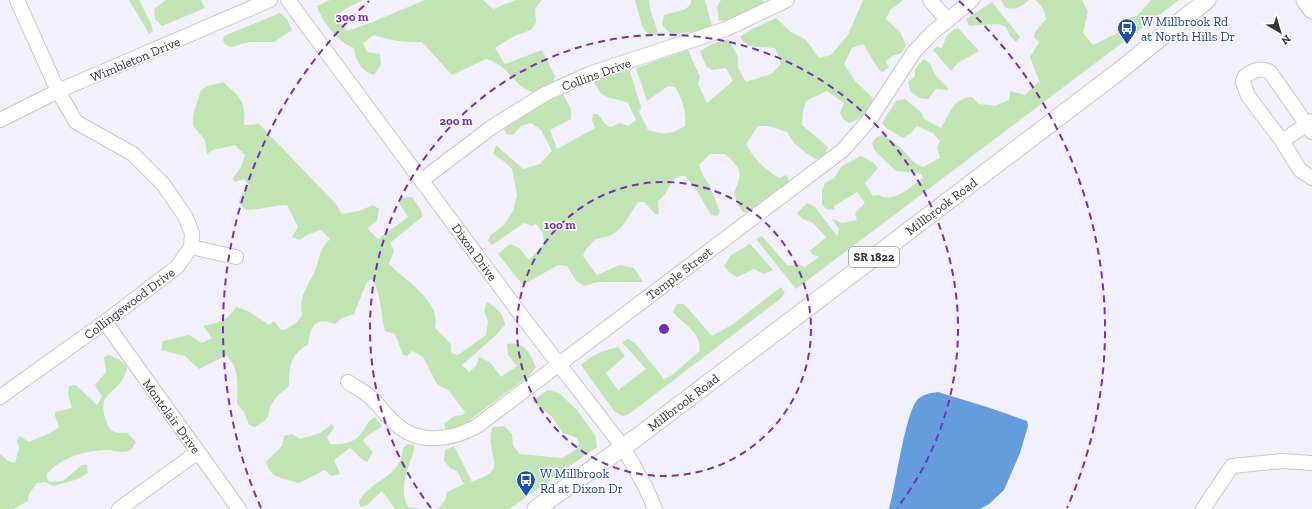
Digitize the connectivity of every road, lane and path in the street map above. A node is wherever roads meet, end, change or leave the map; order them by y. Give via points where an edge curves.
1 (17, 0) edge
2 (270, 0) edge
3 (288, 0) edge
4 (787, 0) edge
5 (930, 0) edge
6 (972, 0) edge
7 (1208, 0) edge
8 (1305, 0) edge
9 (1312, 10) edge
10 (946, 20) junction
11 (58, 91) junction
12 (0, 120) edge
13 (1310, 126) edge
14 (1282, 141) junction
15 (1312, 178) edge
16 (422, 180) junction
17 (191, 247) junction
18 (236, 257) dead end
19 (105, 322) junction
20 (559, 364) junction
21 (348, 382) dead end
22 (0, 397) edge
23 (623, 447) junction
24 (198, 452) junction
25 (1312, 463) edge
26 (119, 509) edge
27 (239, 509) edge
28 (536, 509) edge
29 (655, 509) edge
30 (1203, 509) edge

1 - 11 street
2 - 11 street, Wimbleton Drive
3 - 16 street, Dixon Drive
4 - 16 street, Collins Drive via 726,29 589,74 545,94 492,127
5 - 10 street
6 - 10 street, Temple Street
7 - 23 main road, Millbrook Road / SR 1822 via 1118,72
8 - 9 main road
10 - 20 street, Temple Street via 914,52 870,119 843,150
11 - 12 street, Wimbleton Drive
11 - 17 street via 76,122 133,154 164,184 185,216 192,233
13 - 14 street
13 - 14 street via 1270,72 1264,69 1251,72 1245,76 1244,89
14 - 15 street via 1300,170
16 - 20 street, Dixon Drive
17 - 18 street
17 - 19 street, Collingswood Drive via 177,268
19 - 22 street, Collingswood Drive
19 - 24 street, Montclair Drive
20 - 21 street, Temple Street via 477,426 455,437 438,439 404,430 369,396
20 - 23 street, Dixon Drive
23 - 28 main road, Millbrook Road / SR 1822
23 - 29 street, Dixon Drive
24 - 26 street
24 - 27 street, Montclair Drive
25 - 30 street via 1282,461 1232,466

